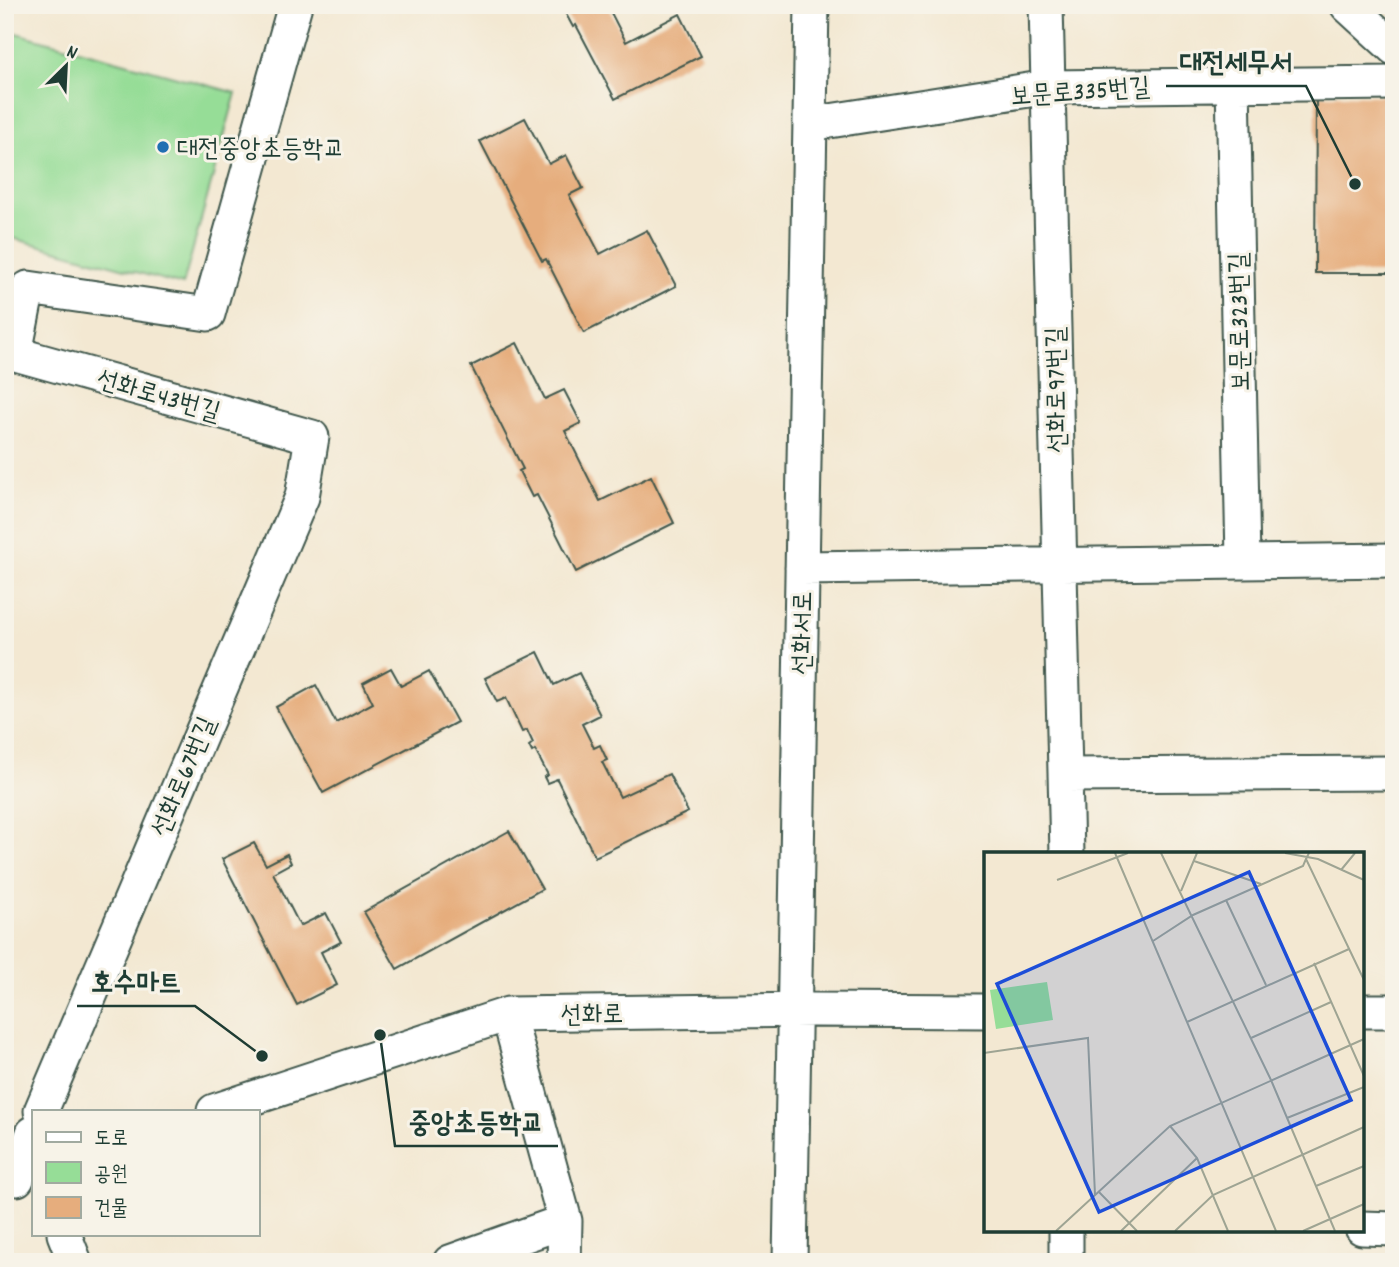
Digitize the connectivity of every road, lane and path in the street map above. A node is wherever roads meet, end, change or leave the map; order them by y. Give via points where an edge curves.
1 (295, 5) edge
2 (812, 5) edge
3 (1046, 5) edge
4 (1347, 5) edge
5 (1394, 48) edge
6 (1233, 83) junction
7 (1394, 83) edge
8 (1048, 87) junction
9 (810, 124) junction
10 (10, 352) edge
11 (312, 437) joint
12 (1243, 560) junction
13 (1394, 560) edge
14 (1060, 563) junction
15 (802, 568) junction
16 (1394, 773) edge
17 (1065, 775) junction
18 (1067, 852) edge
19 (794, 1011) junction
20 (984, 1011) edge
21 (1364, 1011) edge
22 (1394, 1011) edge
23 (508, 1014) junction
24 (41, 1110) edge
25 (217, 1110) edge
26 (32, 1136) edge
27 (18, 1178) edge
28 (565, 1221) junction
29 (1364, 1228) edge
30 (1394, 1229) edge
31 (1066, 1232) edge
32 (65, 1236) edge
33 (75, 1262) edge
34 (450, 1262) edge
35 (564, 1262) edge
36 (790, 1262) edge
37 (1066, 1262) edge

1 - 10 street via 208,314 28,288
2 - 9 street, 선화서로
3 - 8 street, 선화로97번길
4 - 5 street
6 - 7 street, 보문로335번길
6 - 8 street, 보문로335번길
6 - 12 street, 보문로323번길
8 - 9 street, 보문로335번길
8 - 14 street, 선화로97번길
9 - 15 street, 선화서로
10 - 11 street, 선화로43번길
11 - 24 street, 선화로67번길 via 302,497
12 - 13 street
12 - 14 street
14 - 15 street
14 - 17 street, 선화로97번길
15 - 19 street, 선화서로
16 - 17 street
17 - 18 street, 선화로97번길
19 - 20 street, 선화로
19 - 23 street, 선화로
19 - 36 street, 선화서로
21 - 22 street
23 - 25 street, 선화로
23 - 28 street
26 - 27 street
28 - 34 street
28 - 35 street
29 - 30 street
31 - 37 street
32 - 33 street

